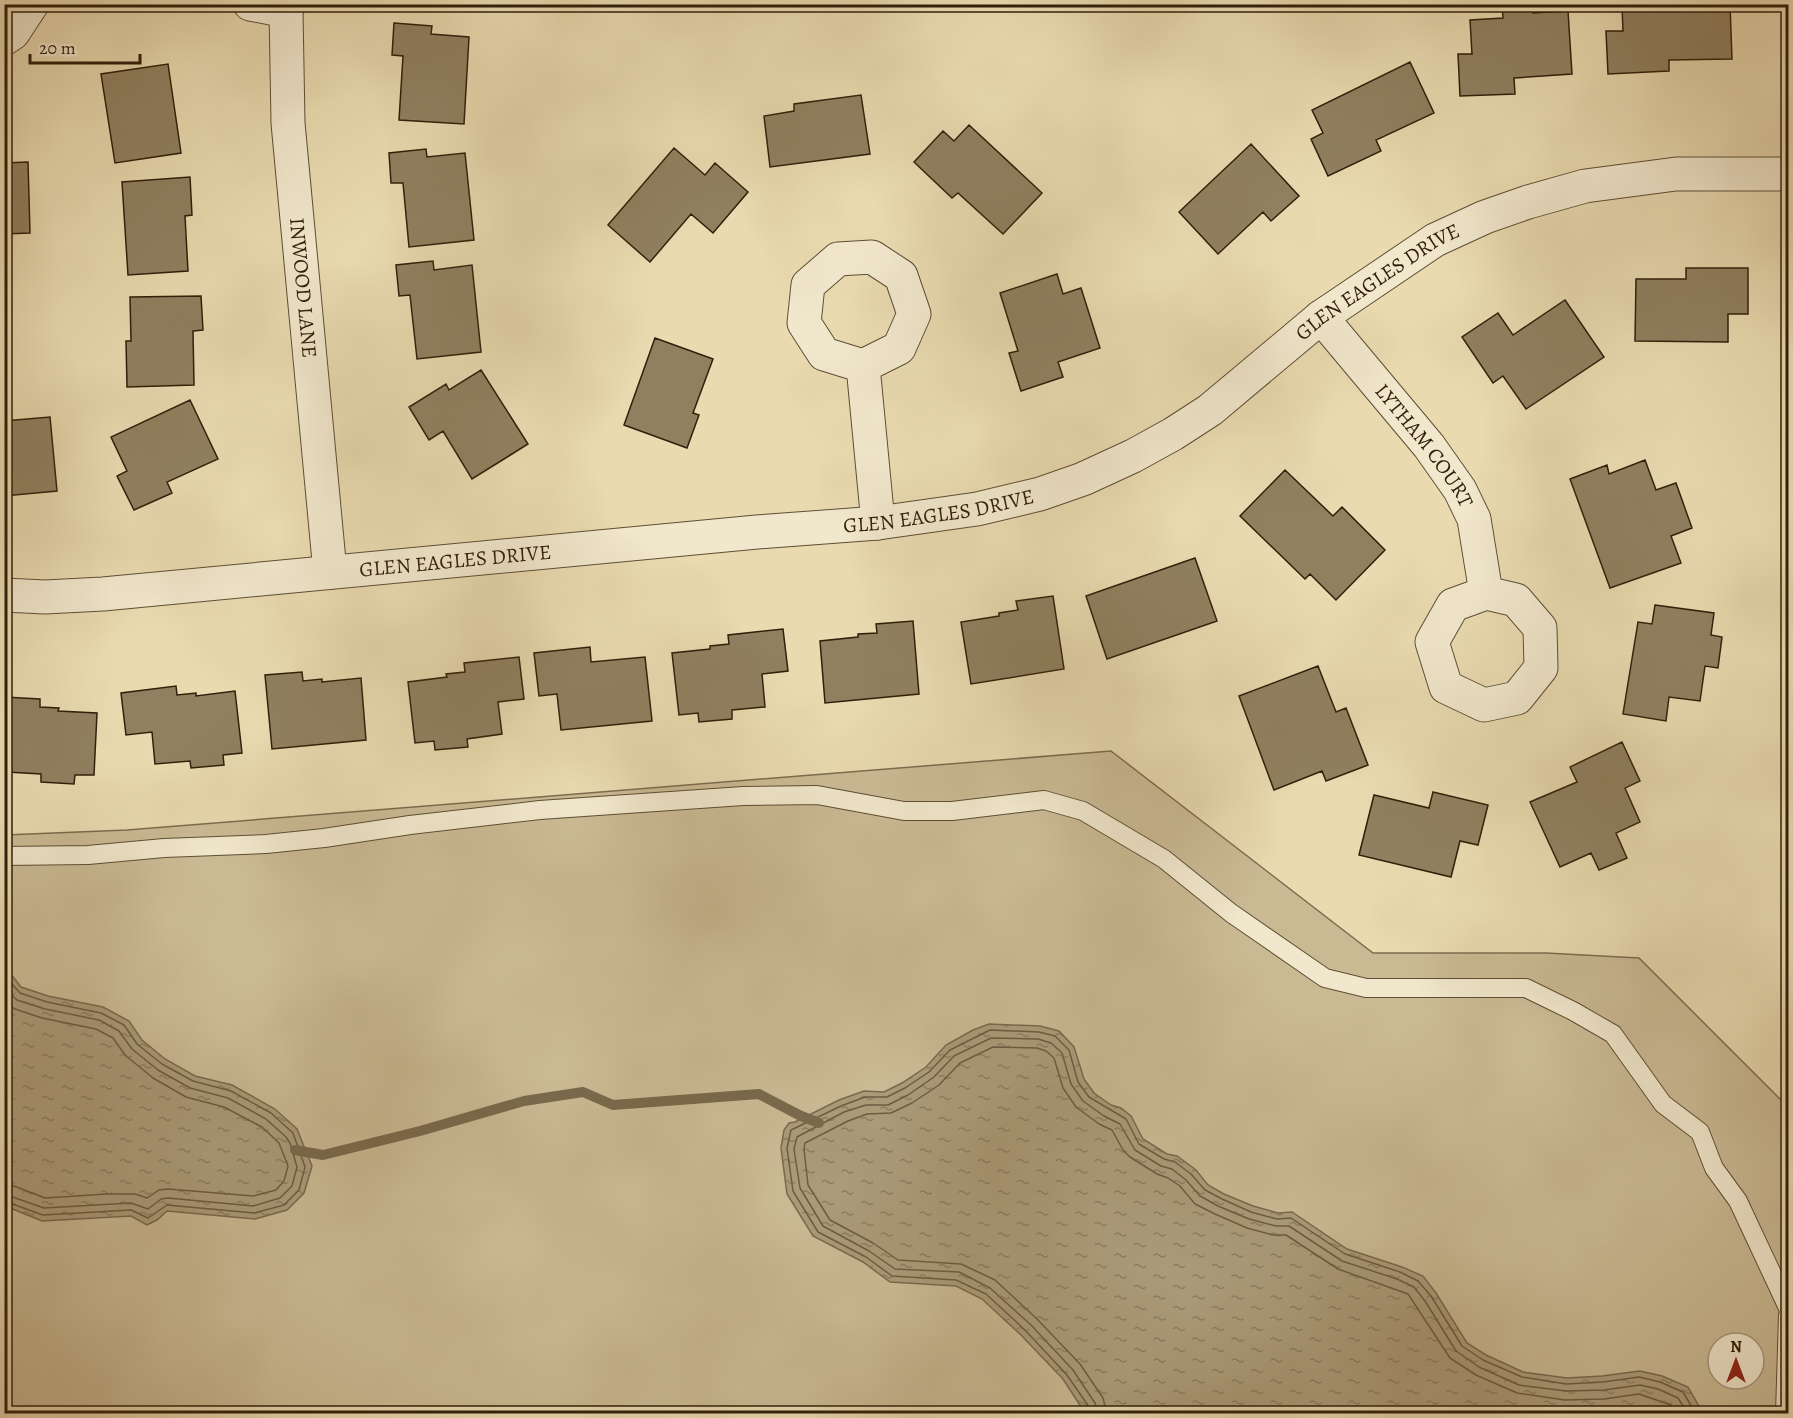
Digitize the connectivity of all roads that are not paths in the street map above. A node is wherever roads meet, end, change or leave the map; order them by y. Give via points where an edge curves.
1 (32, 4) edge
2 (250, 4) edge
3 (288, 8) edge
4 (4, 39) edge
5 (1788, 174) edge
6 (1321, 317) junction
7 (863, 366) dead end
8 (878, 523) junction
9 (330, 572) junction
10 (1486, 593) dead end
11 (4, 595) edge
12 (4, 856) edge
13 (1788, 1308) edge
14 (1788, 1315) edge
15 (1785, 1413) edge

1 - 4 street via 13,33
2 - 3 street
3 - 9 street, INWOOD LANE via 288,123
5 - 6 street, GLEN EAGLES DRIVE via 1676,174 1585,186 1528,202 1435,240
6 - 8 street, GLEN EAGLES DRIVE via 1210,410 1133,456 1040,494 977,509
6 - 10 street, LYTHAM COURT via 1429,446 1460,490 1474,519
7 - 8 street
8 - 9 street, GLEN EAGLES DRIVE
9 - 11 street, GLEN EAGLES DRIVE via 103,594
12 - 13 lane via 266,844 540,810 743,796 817,795 904,811 952,812 1044,800 1083,812 1164,859 1231,913 1325,978 1366,988 1526,988 1613,1034 1663,1104 1700,1132 1714,1168 1738,1201
14 - 15 lane

